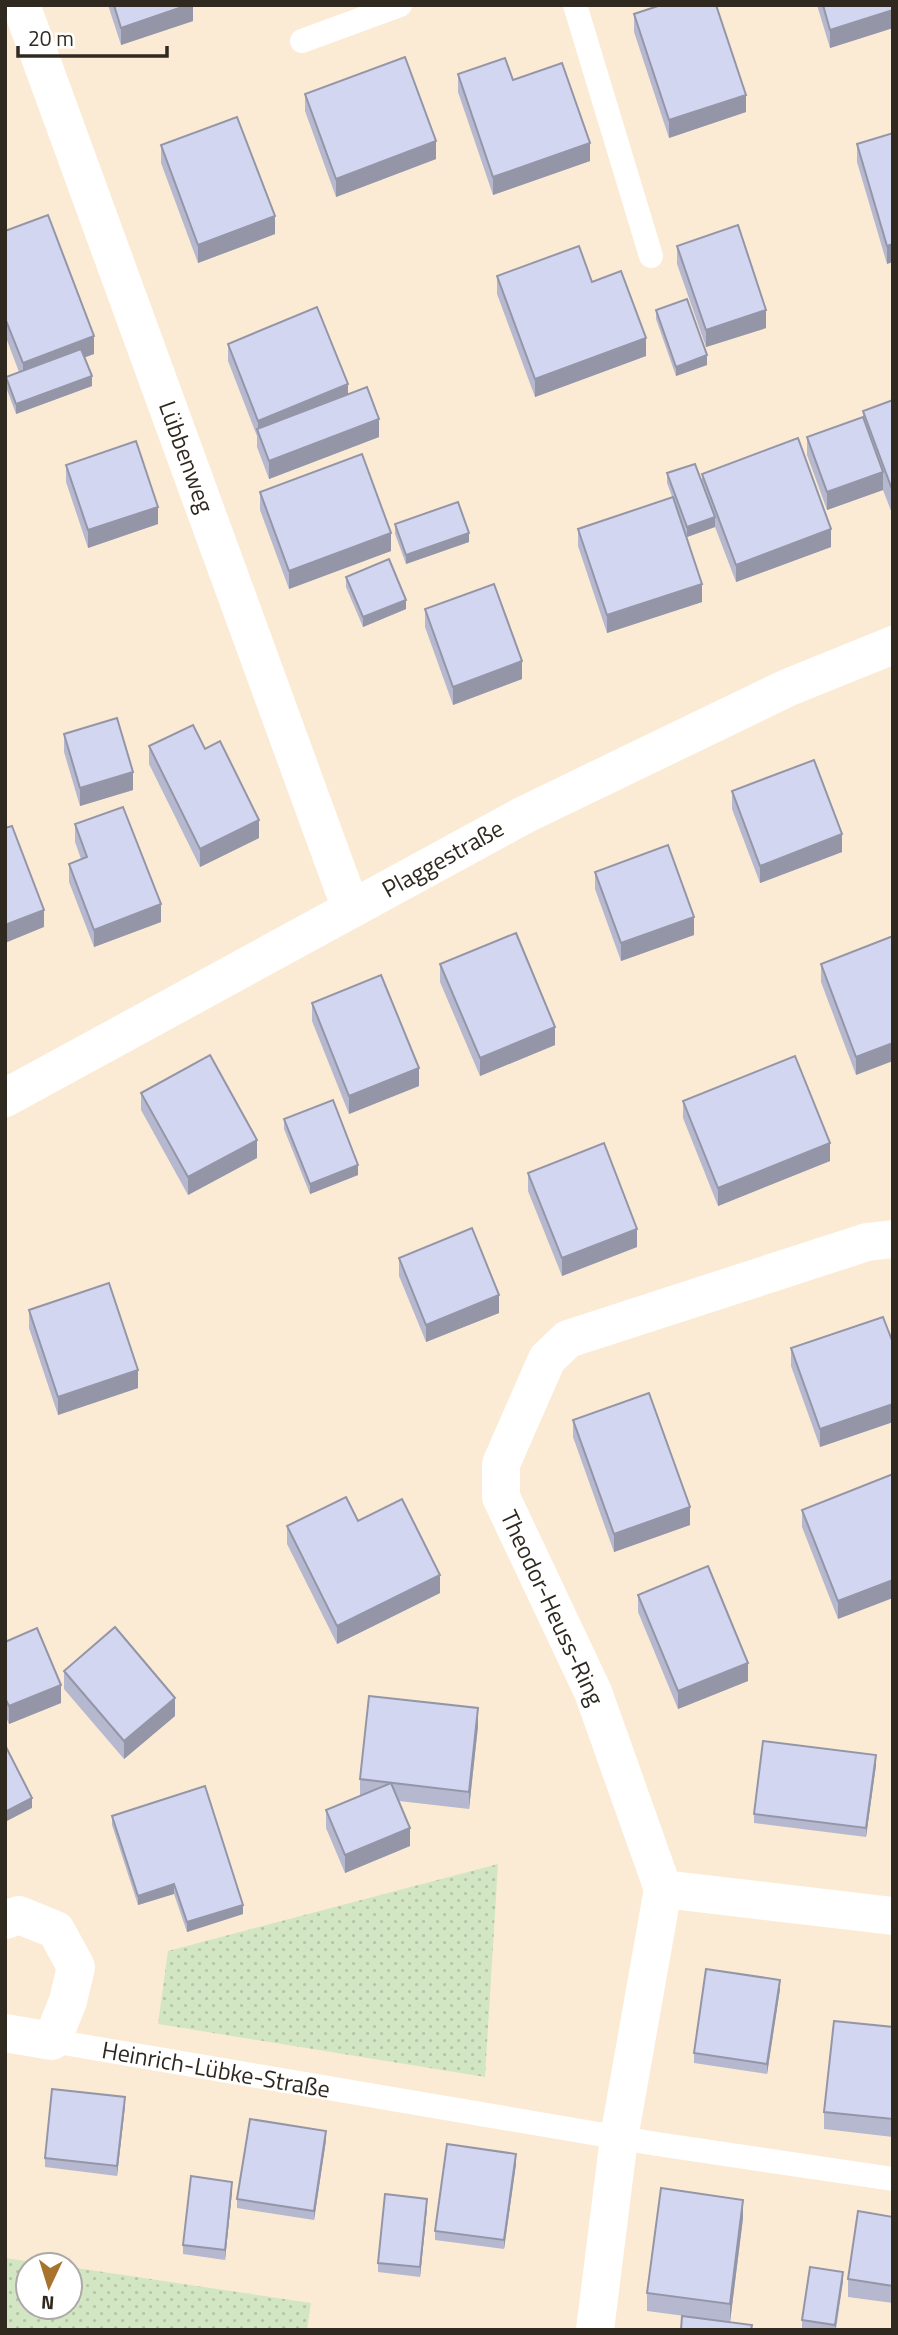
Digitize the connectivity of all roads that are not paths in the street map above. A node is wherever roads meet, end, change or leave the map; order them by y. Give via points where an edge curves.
1 (21, 5) edge
2 (400, 5) edge
3 (575, 5) edge
4 (302, 41) dead end
5 (651, 256) dead end
6 (893, 645) edge
7 (351, 909) junction
8 (5, 1098) edge
9 (893, 1239) edge
10 (663, 1889) junction
11 (893, 1916) edge
12 (5, 1920) edge
13 (5, 2033) edge
14 (52, 2041) junction
15 (619, 2137) junction
16 (893, 2179) edge
17 (595, 2330) edge

1 - 7 street, Lübbenweg
2 - 4 lane
3 - 5 lane
6 - 7 street, Plaggestraße via 787,688 524,814
7 - 8 street, Plaggestraße
9 - 10 street, Theodor-Heuss-Ring via 867,1242 568,1339 547,1359 501,1464 501,1497 593,1692
10 - 11 street
10 - 15 street, Theodor-Heuss-Ring
12 - 14 street via 19,1915 56,1930 76,1967
13 - 14 street, Heinrich-Lübke-Straße
14 - 15 lane, Heinrich-Lübke-Straße
15 - 16 lane
15 - 17 street, Theodor-Heuss-Ring

